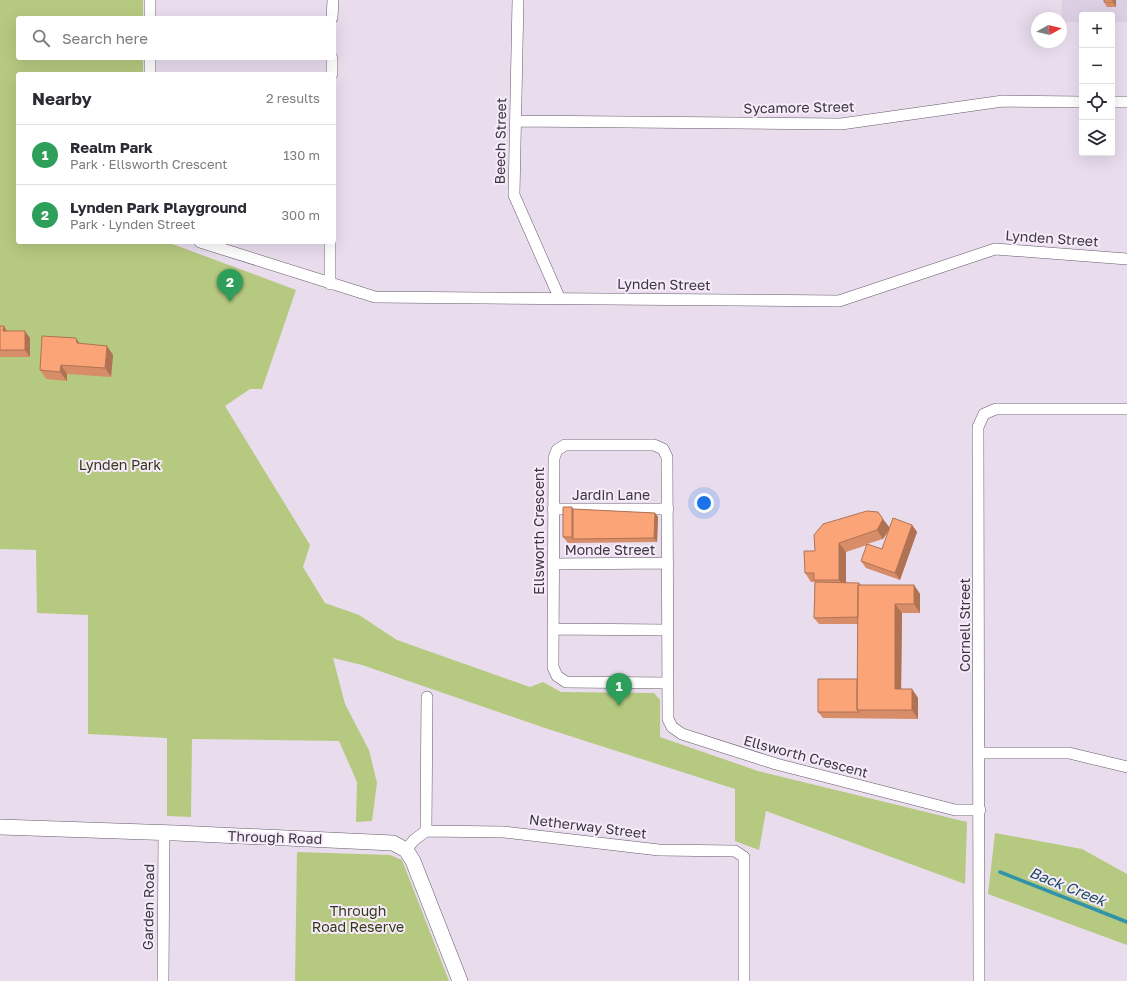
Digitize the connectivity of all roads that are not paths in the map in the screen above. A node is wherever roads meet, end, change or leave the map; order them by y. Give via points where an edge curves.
1 (150, 0) edge
2 (333, 0) edge
3 (518, 0) edge
4 (150, 16) edge
5 (332, 16) edge
6 (150, 60) edge
7 (332, 60) edge
8 (150, 72) edge
9 (332, 72) edge
10 (1079, 102) edge
11 (1115, 102) edge
12 (1127, 102) edge
13 (516, 122) junction
14 (206, 244) edge
15 (330, 244) edge
16 (1127, 259) edge
17 (330, 284) junction
18 (560, 297) junction
19 (1127, 409) edge
20 (553, 509) junction
21 (668, 509) junction
22 (553, 564) junction
23 (668, 564) junction
24 (553, 629) junction
25 (668, 630) junction
26 (668, 683) junction
27 (427, 697) dead end
28 (980, 753) junction
29 (1127, 767) edge
30 (980, 810) junction
31 (0, 827) edge
32 (426, 831) junction
33 (164, 833) junction
34 (406, 850) junction
35 (163, 981) edge
36 (460, 981) edge
37 (744, 981) edge
38 (979, 981) edge

1 - 4 street
2 - 5 street
3 - 13 street, Beech Street
6 - 8 street
7 - 9 street
10 - 13 street, Sycamore Street via 1003,102 842,124
11 - 12 street
13 - 18 street, Beech Street via 514,195
14 - 17 street, Lynden Street
15 - 17 street
16 - 18 street, Lynden Street via 995,249 838,301
17 - 18 street, Lynden Street via 375,297
19 - 28 street, Cornell Street via 996,409 984,414 978,427
20 - 21 street, Jardin Lane
20 - 21 street, Ellsworth Crescent via 554,458 557,450 565,445 654,445 663,449 667,457
20 - 22 street, Ellsworth Crescent
21 - 23 street, Ellsworth Crescent
22 - 23 street, Monde Street
22 - 24 street, Ellsworth Crescent
23 - 25 street, Ellsworth Crescent
24 - 25 street
24 - 26 street, Ellsworth Crescent via 553,667 557,676 566,682
25 - 26 street, Ellsworth Crescent
26 - 30 street, Ellsworth Crescent via 668,719 672,727 682,734 776,764 878,791 955,810
27 - 32 street
28 - 29 street via 1069,753
28 - 30 street, Cornell Street
30 - 38 street, Cornell Street
31 - 33 street, Through Road
32 - 34 street
32 - 37 street, Netherway Street via 504,832 659,850 735,851 744,857
33 - 34 street, Through Road via 374,841 392,843
33 - 35 street, Garden Road
34 - 36 street via 413,861

